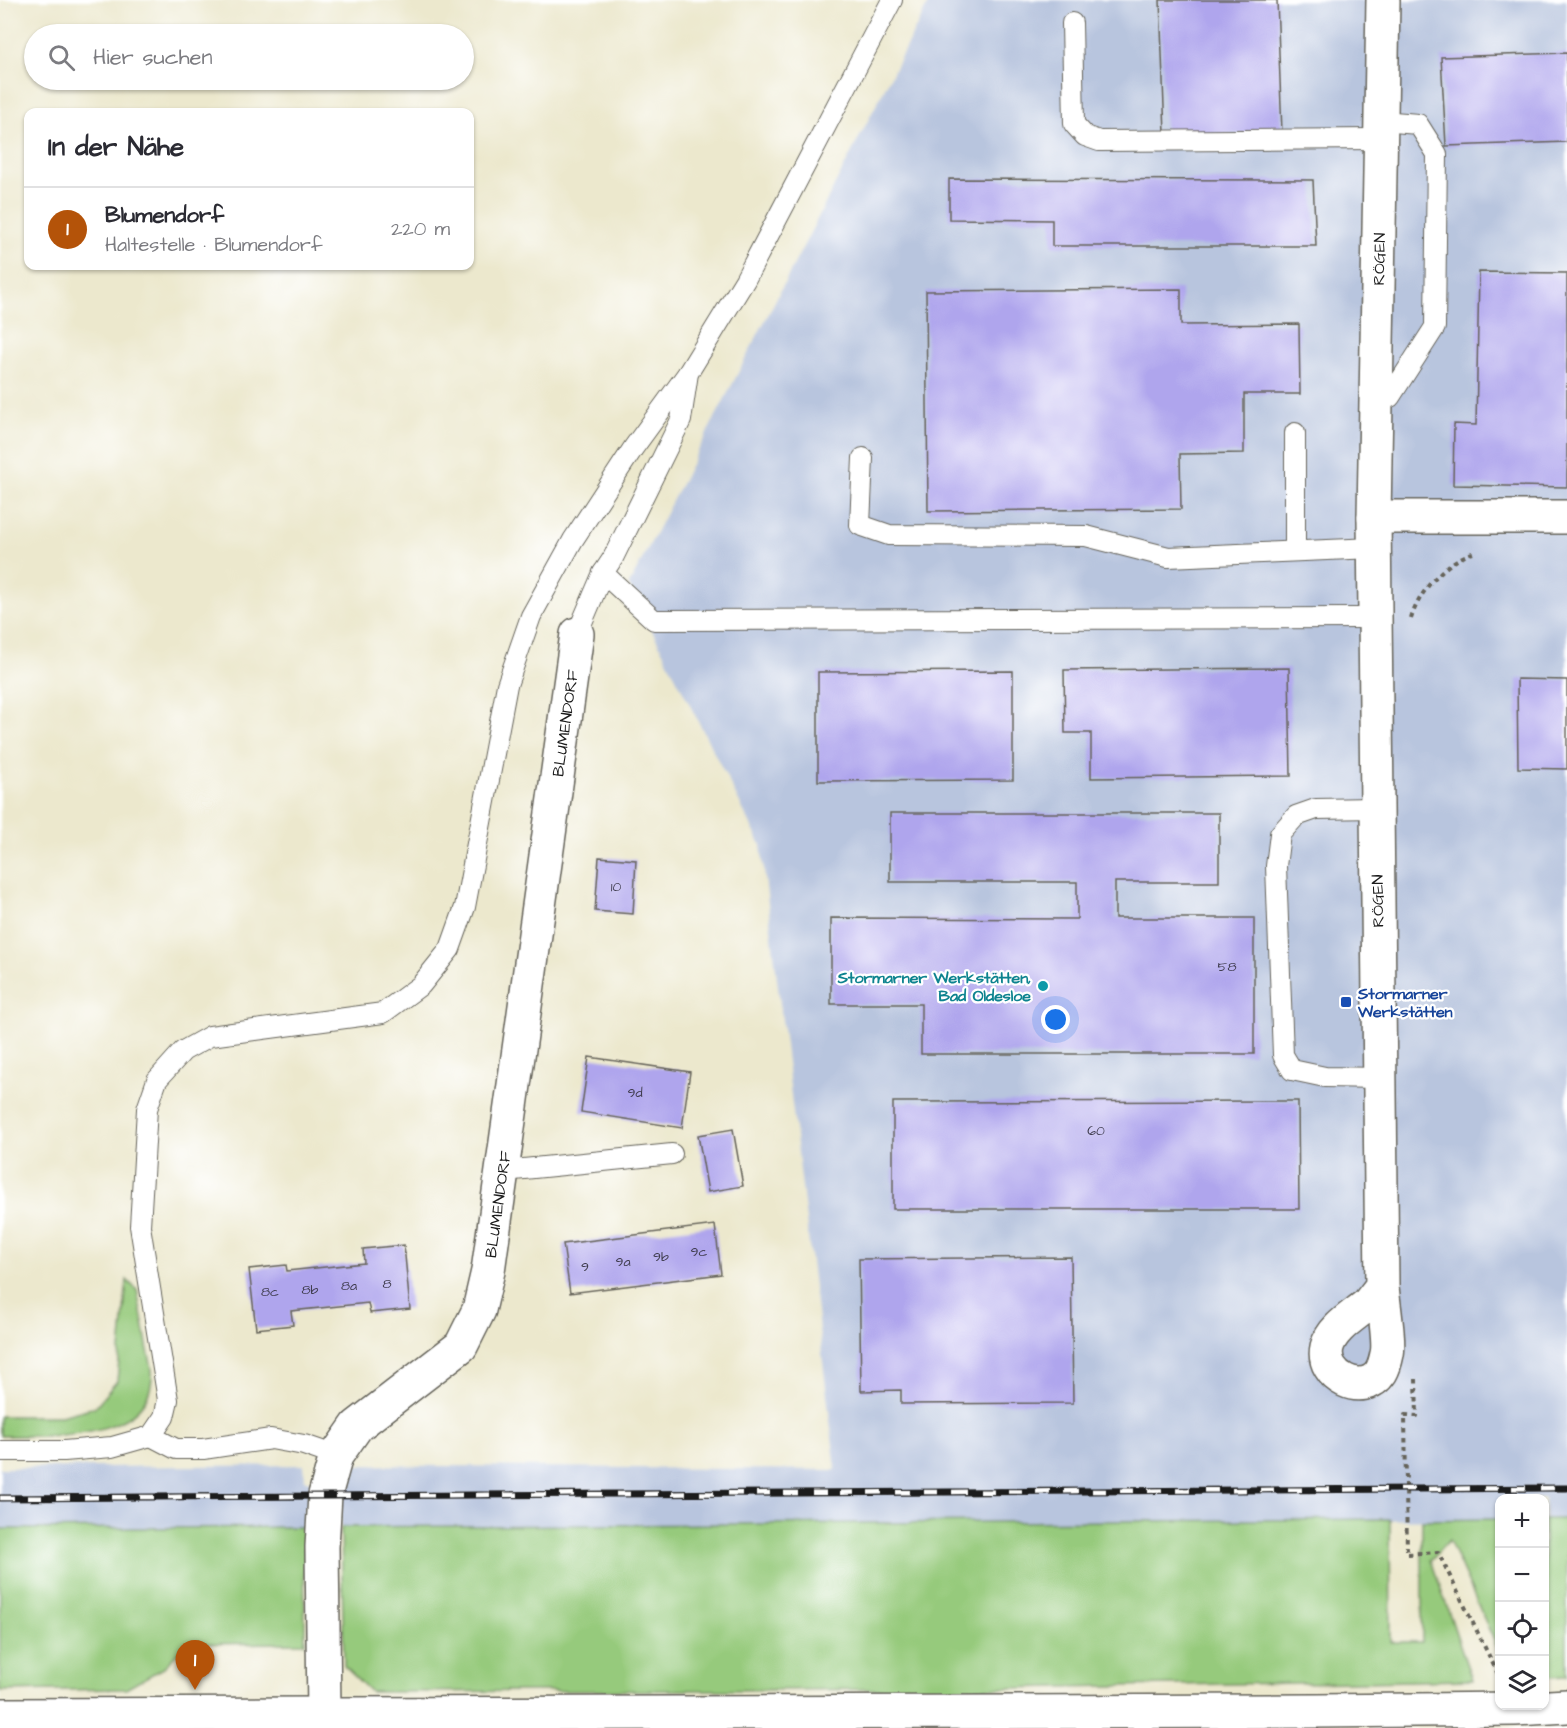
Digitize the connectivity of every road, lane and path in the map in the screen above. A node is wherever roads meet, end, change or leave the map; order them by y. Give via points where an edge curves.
1 (892, 0) edge
2 (1383, 0) edge
3 (1072, 23) dead end
4 (1381, 130) junction
5 (688, 373) junction
6 (1376, 402) junction
7 (1295, 434) dead end
8 (863, 458) dead end
9 (1567, 517) edge
10 (1374, 533) junction
11 (1295, 551) junction
12 (1476, 552) dead end
13 (603, 573) junction
14 (1374, 618) junction
15 (1411, 630) dead end
16 (577, 634) joint
17 (1376, 808) junction
18 (1379, 1078) junction
19 (672, 1154) dead end
20 (501, 1174) junction
21 (1382, 1286) dead end
22 (1416, 1370) dead end
23 (151, 1436) junction
24 (0, 1451) edge
25 (336, 1456) junction
26 (1495, 1666) edge
27 (1567, 1706) edge
28 (324, 1713) junction
29 (0, 1715) edge
30 (819, 1720) edge

1 - 5 lane via 745,280
2 - 4 street, RÖGEN
3 - 4 lane via 1074,124 1092,139
4 - 6 street, RÖGEN
4 - 6 lane via 1418,124 1437,154 1435,327 1390,397
5 - 13 lane via 681,420
5 - 23 lane via 573,540 531,616 507,685 465,907 450,949 421,985 383,1013 210,1036 183,1051 157,1080 147,1109 140,1226 168,1400 164,1417
6 - 10 street, RÖGEN
7 - 11 lane
8 - 11 lane via 860,525 889,535 1086,536 1168,557
9 - 10 street
10 - 11 lane
10 - 14 street, RÖGEN
12 - 15 path via 1438,574 1427,586 1416,602
13 - 14 lane via 654,620
13 - 16 lane
14 - 17 street, RÖGEN
16 - 20 street, BLUMENDORF
17 - 18 street, RÖGEN
17 - 18 lane via 1316,809 1296,816 1280,834 1276,866 1283,1054 1292,1071 1325,1077
18 - 21 street, RÖGEN
19 - 20 lane
20 - 25 street, BLUMENDORF via 479,1310 460,1346 357,1426
22 - 26 path via 1417,1416 1405,1415 1407,1554 1438,1552
23 - 24 lane via 93,1449
23 - 25 lane via 176,1449 271,1439
25 - 28 street, BLUMENDORF via 325,1496 323,1537
27 - 30 street
28 - 29 street
28 - 30 street

